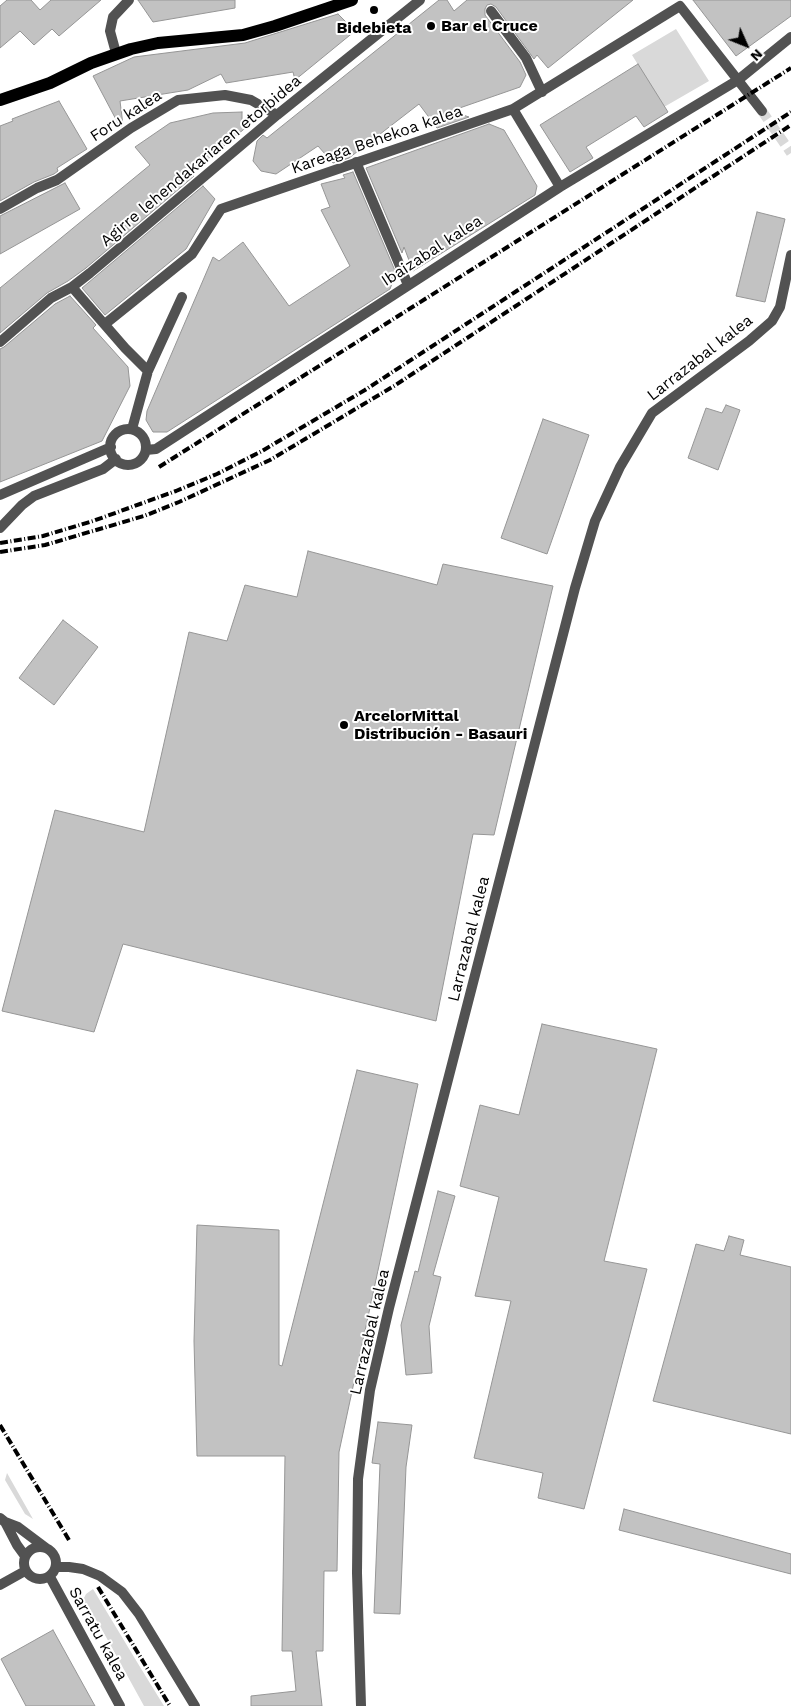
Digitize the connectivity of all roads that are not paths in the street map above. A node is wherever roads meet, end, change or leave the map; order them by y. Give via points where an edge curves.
1 (129, 0) edge
2 (352, 0) edge
3 (420, 0) edge
4 (678, 3) edge
5 (491, 12) dead end
6 (791, 37) edge
7 (116, 53) junction
8 (738, 80) junction
9 (542, 92) junction
10 (0, 100) edge
11 (513, 109) junction
12 (762, 110) tunnel mouth
13 (277, 115) junction
14 (356, 162) junction
15 (560, 187) junction
16 (0, 209) edge
17 (791, 255) edge
18 (408, 285) junction
19 (72, 287) junction
20 (182, 298) dead end
21 (105, 324) junction
22 (0, 342) edge
23 (148, 371) junction
24 (132, 429) junction
25 (111, 447) junction
26 (146, 450) junction
27 (116, 460) junction
28 (0, 495) edge
29 (0, 528) edge
30 (3, 1520) edge
31 (46, 1548) junction
32 (25, 1556) junction
33 (56, 1567) junction
34 (25, 1571) junction
35 (50, 1577) junction
36 (0, 1585) edge
37 (120, 1706) edge
38 (195, 1706) edge
39 (361, 1706) edge

1 - 7 street via 113,17 110,31
2 - 7 main road via 243,35 158,44
3 - 13 street, Agirre lehendakariaren etorbidea
4 - 8 street
4 - 9 street, Kareaga Behekoa kalea
5 - 9 street via 526,58
6 - 8 street, Ibaizabal kalea
7 - 10 main road via 50,83
8 - 12 street
8 - 15 street, Ibaizabal kalea
9 - 11 street, Kareaga Behekoa kalea
11 - 14 street, Kareaga Behekoa kalea
11 - 15 street
13 - 16 street, Foru kalea via 251,100 225,95 178,100 130,128 57,180
13 - 19 street, Agirre lehendakariaren etorbidea
14 - 18 street
14 - 21 street, Kareaga Behekoa kalea via 221,209 192,254
15 - 18 street, Ibaizabal kalea
17 - 39 street, Larrazabal kalea via 780,307 772,321 652,413 620,467 595,521 575,588 370,1390 358,1479
18 - 26 street, Ibaizabal kalea via 156,449
19 - 21 street
19 - 22 street, Agirre lehendakariaren etorbidea via 51,298
20 - 23 street
21 - 23 street
23 - 24 street
24 - 25 street via 117,433
24 - 26 street via 145,439
25 - 27 street
25 - 28 street
26 - 27 street via 141,459 131,464
27 - 29 street via 103,469 34,496
30 - 31 street
30 - 32 street
31 - 32 street via 36,1547
31 - 33 street via 55,1558
32 - 34 street
33 - 35 street
33 - 38 street via 70,1567 100,1576 122,1592
34 - 35 street via 39,1580
34 - 36 street
35 - 37 street, Sarratu kalea

